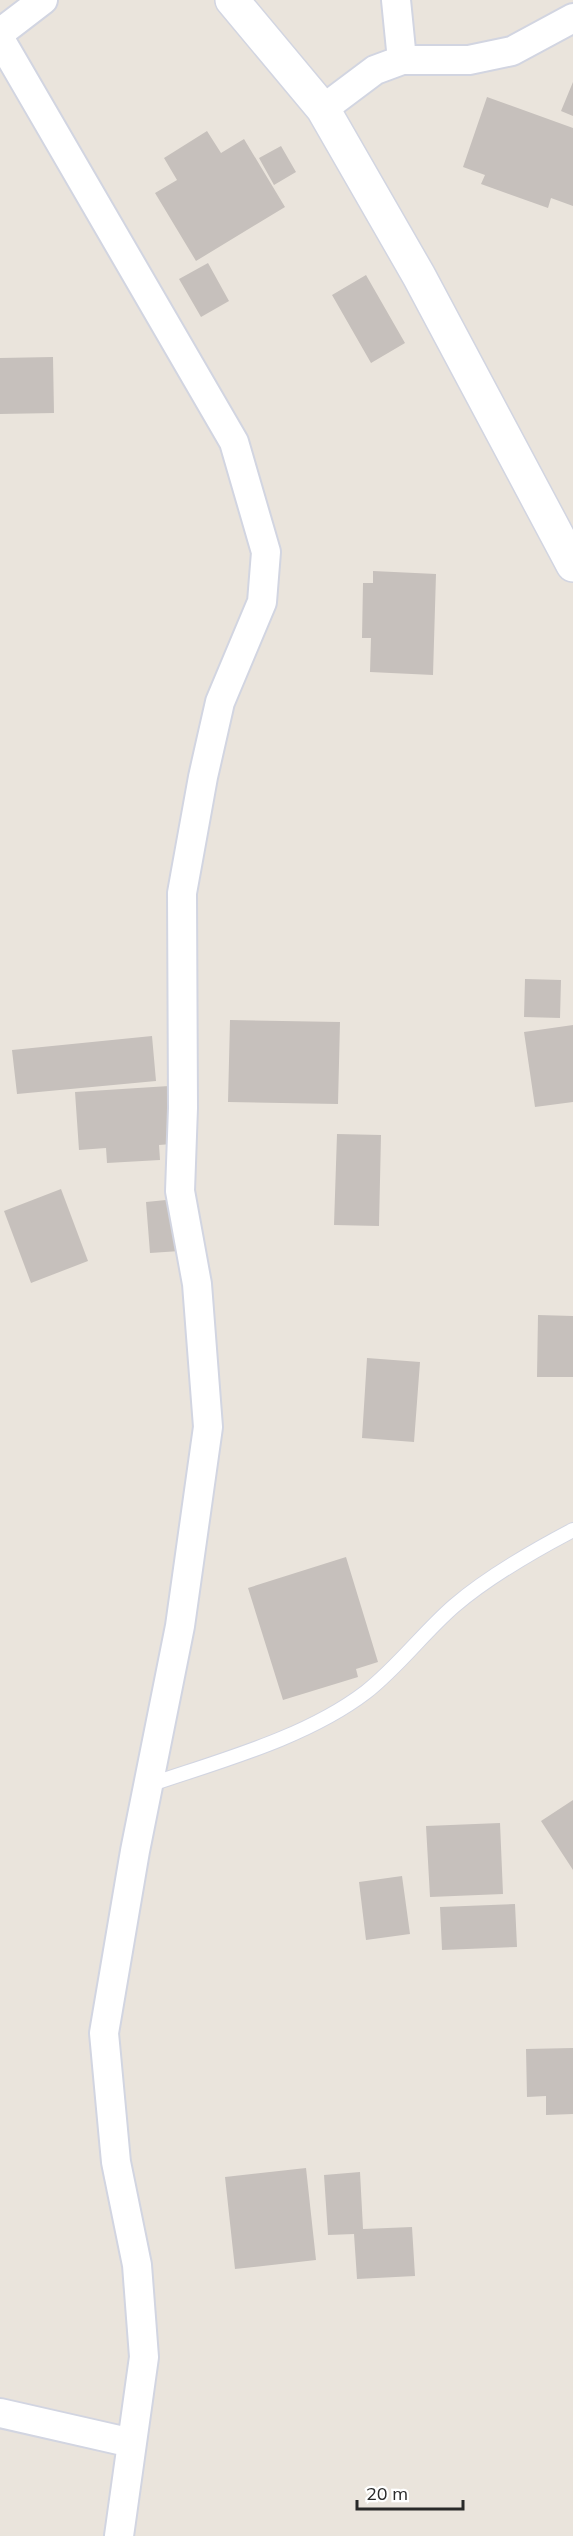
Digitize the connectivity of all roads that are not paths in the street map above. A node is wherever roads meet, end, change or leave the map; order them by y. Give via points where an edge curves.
1 (43, 0) edge
2 (232, 0) edge
3 (396, 0) edge
4 (573, 18) edge
5 (0, 33) edge
6 (0, 39) edge
7 (402, 60) junction
8 (323, 109) junction
9 (573, 565) edge
10 (573, 1530) edge
11 (149, 1785) junction
12 (0, 2413) edge
13 (132, 2443) junction
14 (119, 2536) edge

1 - 5 street
2 - 8 street
3 - 7 street
4 - 7 street via 512,51 469,60
6 - 11 street via 234,442 266,552 262,602 220,702 182,893 180,1191 197,1284 208,1427 180,1626
7 - 8 street via 375,70
8 - 9 street via 419,276
10 - 11 lane via 511,1566 454,1606 386,1675 322,1721
11 - 13 street via 104,2033 116,2162 137,2265 144,2357
12 - 13 street
13 - 14 street

